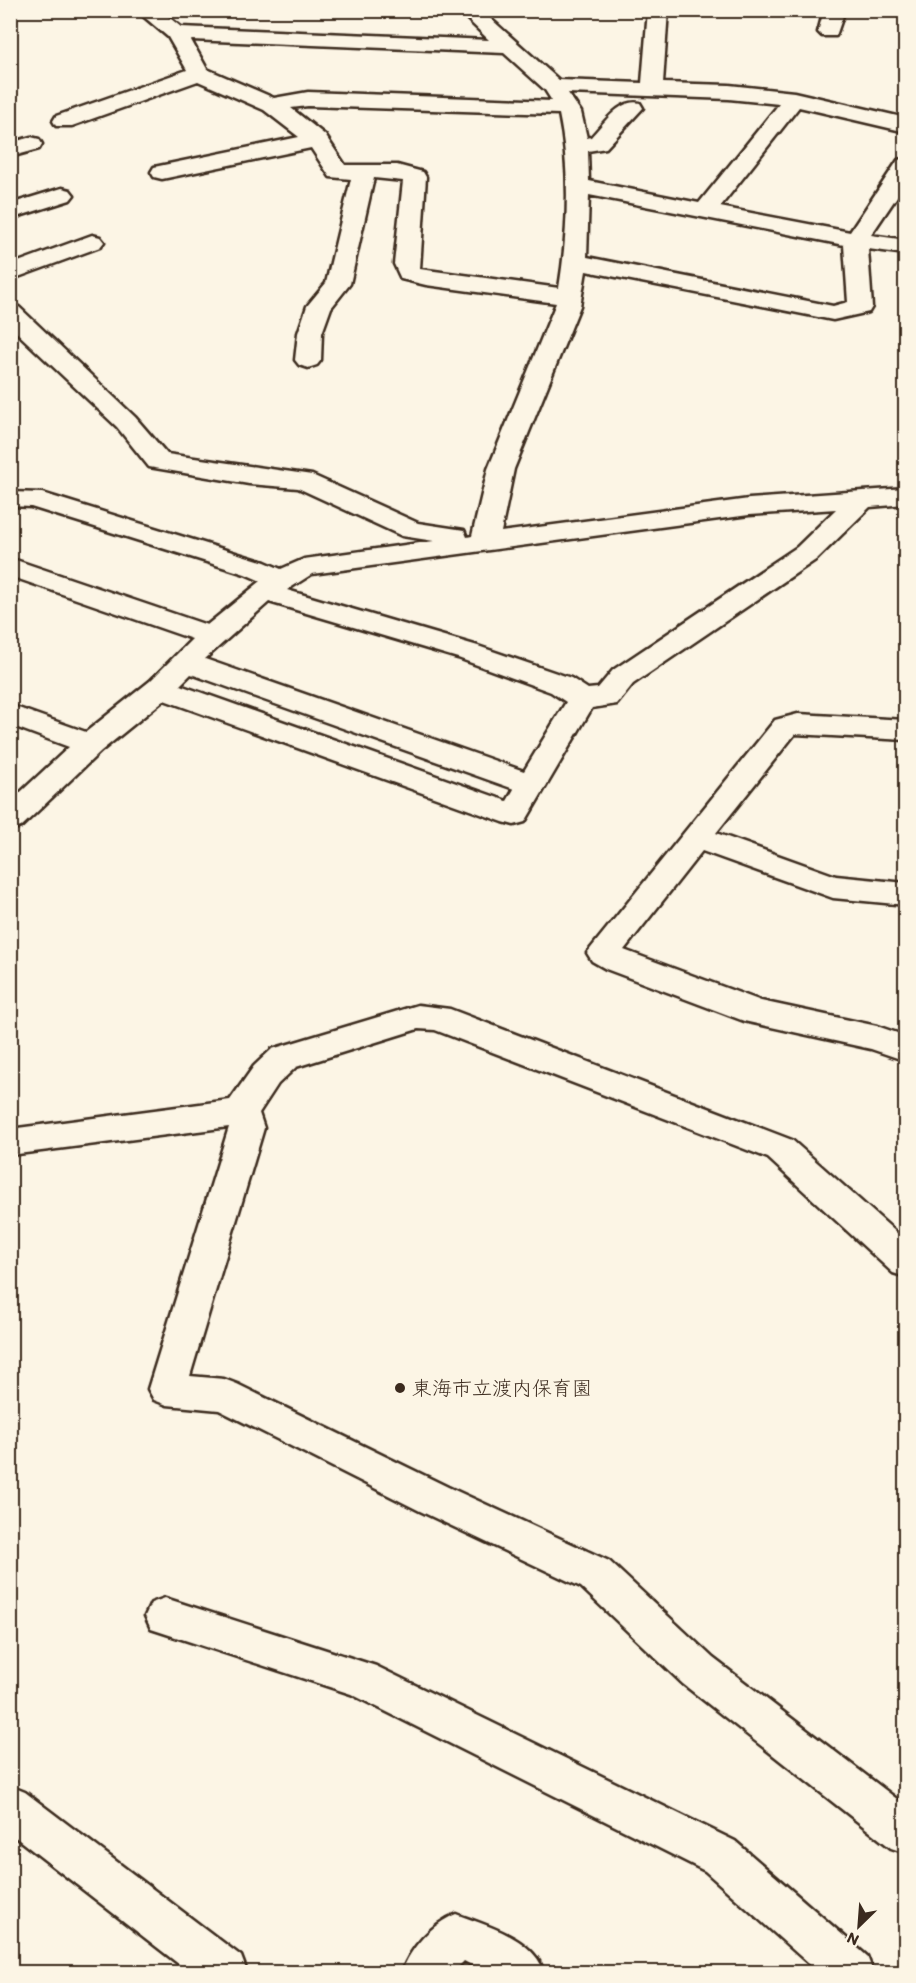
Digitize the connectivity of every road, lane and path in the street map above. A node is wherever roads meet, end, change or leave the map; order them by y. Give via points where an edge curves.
1 (146, 10) edge
2 (468, 10) edge
3 (658, 10) edge
4 (835, 10) edge
5 (829, 32) dead end
6 (176, 33) junction
7 (509, 47) junction
8 (199, 73) junction
9 (553, 86) junction
10 (652, 89) junction
11 (795, 99) junction
12 (272, 105) junction
13 (568, 108) junction
14 (632, 108) dead end
15 (64, 121) dead end
16 (906, 125) edge
17 (318, 140) junction
18 (577, 146) junction
19 (906, 165) edge
20 (162, 172) dead end
21 (364, 173) junction
22 (578, 186) junction
23 (62, 195) dead end
24 (706, 208) junction
25 (10, 212) edge
26 (856, 240) junction
27 (92, 242) dead end
28 (906, 247) edge
29 (575, 262) junction
30 (10, 273) edge
31 (569, 297) junction
32 (10, 312) edge
33 (308, 360) dead end
34 (906, 496) edge
35 (863, 498) junction
36 (15, 499) dead end
37 (485, 541) junction
38 (10, 566) edge
39 (273, 586) junction
40 (211, 636) junction
41 (186, 662) junction
42 (160, 688) junction
43 (582, 699) junction
44 (10, 714) edge
45 (906, 730) edge
46 (90, 744) junction
47 (532, 785) junction
48 (10, 820) edge
49 (695, 837) junction
50 (906, 894) edge
51 (906, 1049) edge
52 (242, 1112) junction
53 (10, 1142) edge
54 (906, 1263) edge
55 (165, 1616) dead end
56 (10, 1806) edge
57 (906, 1833) edge
58 (225, 1972) edge
59 (424, 1972) edge
60 (522, 1972) edge
61 (851, 1972) edge

1 - 6 street
2 - 7 street
3 - 10 street
4 - 5 street
6 - 7 street
6 - 8 street
7 - 9 street
8 - 12 street
8 - 15 street
9 - 10 street
9 - 13 street
10 - 11 street
11 - 16 street
11 - 24 street
12 - 13 street via 308,99
12 - 17 street
13 - 18 street
14 - 18 street via 598,143
17 - 20 street
17 - 21 street via 338,172
18 - 22 street
19 - 26 street
21 - 31 street via 399,172 415,177 406,264 409,274
21 - 33 street via 338,284 319,306 310,333
22 - 24 street
22 - 29 street
23 - 25 street
24 - 26 street
26 - 28 street
26 - 29 street via 860,307 832,314
27 - 30 street
29 - 31 street
31 - 37 street via 501,469
32 - 37 street via 126,422 158,461 303,481 412,530
34 - 35 street
35 - 37 street via 749,507
35 - 43 street via 807,553 623,677 607,697
36 - 39 street via 33,499 255,568
37 - 39 street via 304,567
38 - 40 street
39 - 40 street
39 - 43 street via 561,685
40 - 41 street
41 - 42 street
41 - 47 street
42 - 46 street
42 - 47 street via 514,815
43 - 47 street
44 - 46 street
45 - 49 street via 798,724 785,727
46 - 48 street
49 - 50 street via 833,887
49 - 51 street via 603,952 618,962 756,1012 877,1038
52 - 53 street
52 - 54 street via 266,1075 284,1058 418,1017 438,1018 780,1149
52 - 57 street via 247,1128 167,1389 224,1395 595,1574 698,1671
55 - 61 street via 361,1679 720,1856
56 - 58 street
59 - 60 street via 456,1936 488,1948

